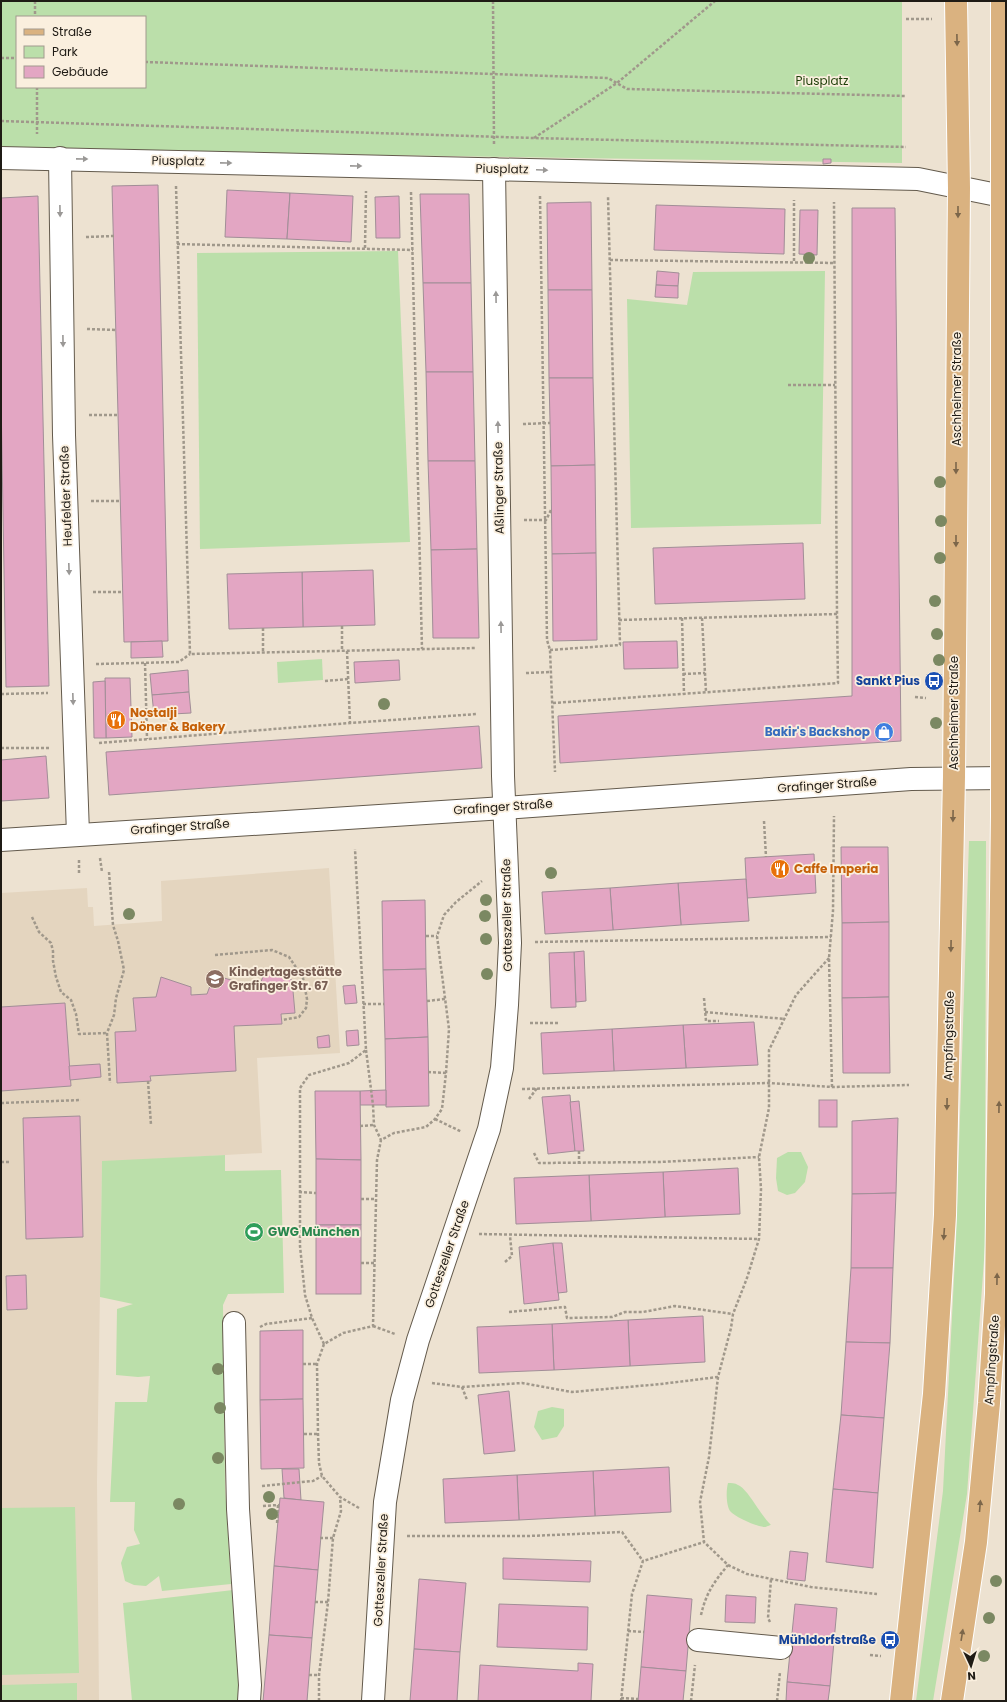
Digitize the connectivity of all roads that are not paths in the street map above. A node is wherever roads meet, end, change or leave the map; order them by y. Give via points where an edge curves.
1 (956, 1) edge
2 (1002, 1) edge
3 (1004, 138) edge
4 (1, 158) edge
5 (60, 158) junction
6 (494, 169) junction
7 (958, 188) junction
8 (1002, 196) junction
9 (1004, 777) edge
10 (954, 778) junction
11 (504, 808) junction
12 (78, 834) junction
13 (1, 840) edge
14 (1002, 1134) edge
15 (1001, 1312) edge
16 (234, 1323) dead end
17 (698, 1640) dead end
18 (782, 1648) dead end
19 (249, 1701) edge
20 (373, 1701) edge
21 (901, 1701) edge
22 (952, 1701) edge

1 -> 7 main road, Aschheimer Straße
2 - 3 main road
3 - 8 main road
4 - 5 street, Piusplatz
5 -> 6 street, Piusplatz
5 -> 12 street, Heufelder Straße via 64,416
6 -> 7 street, Piusplatz via 918,179
11 -> 6 street, Aßlinger Straße
7 - 8 street, Piusplatz
7 -> 10 main road, Aschheimer Straße
8 - 9 main road
9 - 10 street, Grafinger Straße
14 -> 9 main road, Ampfingstraße
10 - 11 street, Grafinger Straße
10 -> 21 main road, Ampfingstraße via 945,1215 933,1402
11 - 12 street, Grafinger Straße
11 - 20 street, Gotteszeller Straße via 510,943 502,1068 489,1129 420,1334 402,1400 385,1502
12 - 13 street, Grafinger Straße
15 -> 14 main road, Ampfingstraße
22 -> 15 main road, Ampfingstraße via 976,1542 989,1403
16 - 19 street via 238,1509
17 - 18 street

